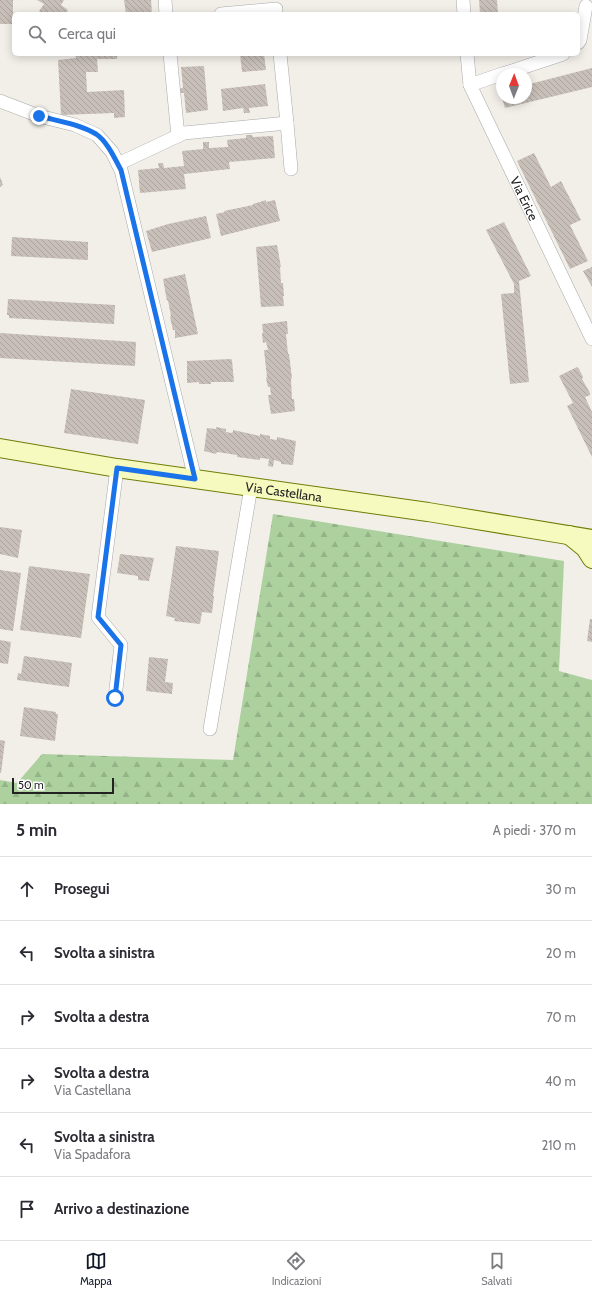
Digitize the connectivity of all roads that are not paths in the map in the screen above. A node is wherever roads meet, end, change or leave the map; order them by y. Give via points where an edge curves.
1 (165, 0) edge
2 (463, 0) edge
3 (586, 6) dead end
4 (276, 8) edge
5 (166, 12) edge
6 (239, 12) edge
7 (464, 12) edge
8 (580, 40) edge
9 (170, 56) edge
10 (280, 56) edge
11 (467, 56) edge
12 (557, 56) edge
13 (521, 68) edge
14 (496, 76) edge
15 (470, 85) junction
16 (0, 101) edge
17 (287, 123) junction
18 (178, 136) junction
19 (118, 164) junction
20 (292, 169) dead end
21 (592, 340) edge
22 (0, 448) edge
23 (117, 468) junction
24 (195, 479) junction
25 (252, 487) junction
26 (568, 534) junction
27 (592, 539) edge
28 (592, 559) edge
29 (115, 698) dead end
30 (210, 729) dead end

1 - 5 street
2 - 7 street
3 - 8 street
4 - 6 street
9 - 18 street
10 - 17 street
11 - 15 street, Via Erice
12 - 13 street
14 - 15 street
15 - 21 street, Via Erice
16 - 19 street via 39,116 75,125 97,135 112,152
17 - 18 street via 184,133
17 - 20 street
18 - 19 street
19 - 24 street
22 - 23 main road, Via Castellana
23 - 24 main road, Via Castellana
23 - 29 street via 98,617 121,645
24 - 25 main road, Via Castellana
25 - 26 main road, Via Castellana
25 - 30 street
26 - 27 main road, Via Castellana
26 - 28 main road via 585,548

